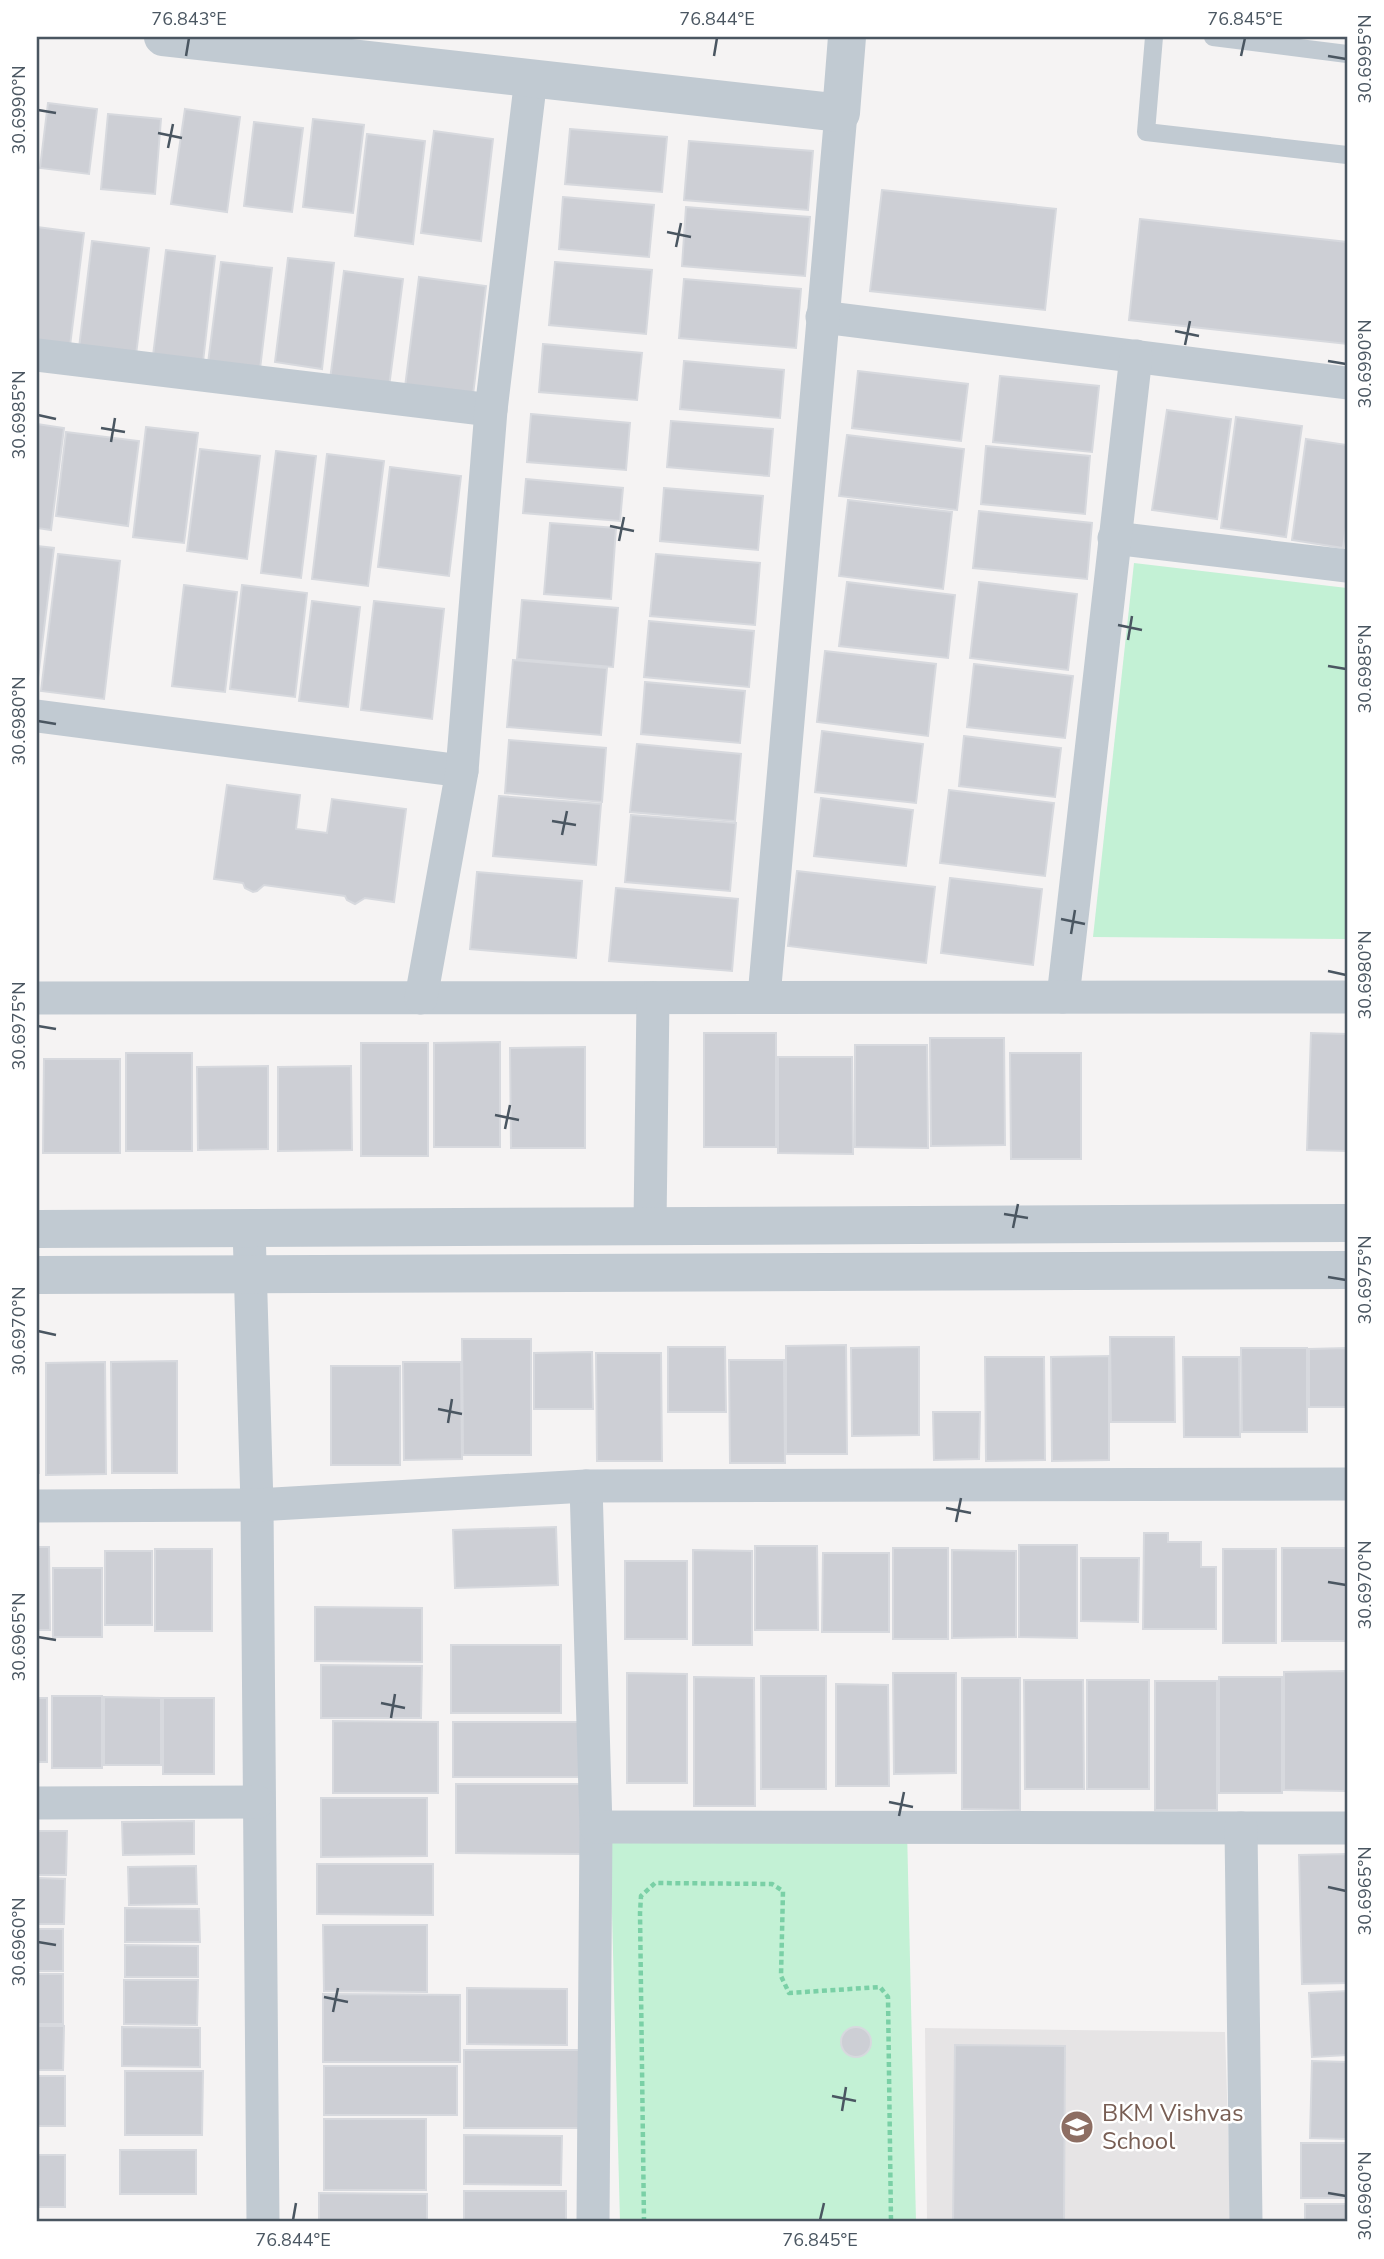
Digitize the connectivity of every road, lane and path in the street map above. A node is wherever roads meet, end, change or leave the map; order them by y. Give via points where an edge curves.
1 (163, 37) edge
2 (847, 37) edge
3 (1154, 37) edge
4 (1213, 37) edge
5 (1347, 54) edge
6 (531, 78) junction
7 (841, 113) junction
8 (1347, 155) edge
9 (822, 317) junction
10 (37, 355) edge
11 (1136, 356) junction
12 (1347, 383) edge
13 (491, 410) junction
14 (1114, 538) junction
15 (1347, 566) edge
16 (37, 716) edge
17 (462, 771) junction
18 (764, 997) junction
19 (1063, 997) junction
20 (1347, 997) edge
21 (37, 998) edge
22 (421, 998) junction
23 (653, 998) junction
24 (1347, 1223) edge
25 (650, 1224) junction
26 (249, 1227) junction
27 (37, 1229) edge
28 (1347, 1270) edge
29 (249, 1273) junction
30 (37, 1275) edge
31 (1347, 1484) edge
32 (586, 1486) junction
33 (257, 1505) junction
34 (37, 1506) edge
35 (258, 1802) junction
36 (37, 1803) edge
37 (596, 1827) junction
38 (1241, 1828) junction
39 (1347, 1828) edge
40 (263, 2222) edge
41 (593, 2222) edge
42 (644, 2222) edge
43 (891, 2222) edge
44 (1246, 2222) edge

1 - 6 street
2 - 7 street
3 - 8 lane via 1146,132
4 - 5 lane
6 - 7 street
6 - 13 street
7 - 9 street
9 - 11 street
9 - 18 street
10 - 13 street
11 - 12 street
11 - 14 street
13 - 17 street
14 - 15 street
14 - 19 street
16 - 17 street
17 - 22 street
18 - 19 street
18 - 23 street
19 - 20 street
21 - 22 street
22 - 23 street
23 - 25 street
24 - 25 street
25 - 26 street
26 - 27 street
26 - 29 street
28 - 29 street
29 - 30 street
29 - 33 street
31 - 32 street
32 - 33 street
32 - 37 street
33 - 34 street
33 - 35 street
35 - 36 street
35 - 40 street
37 - 38 street
37 - 41 street
38 - 39 street
38 - 44 street
42 - 43 path via 641,1896 655,1883 772,1884 783,1891 781,1976 789,1993 880,1987 888,1997

